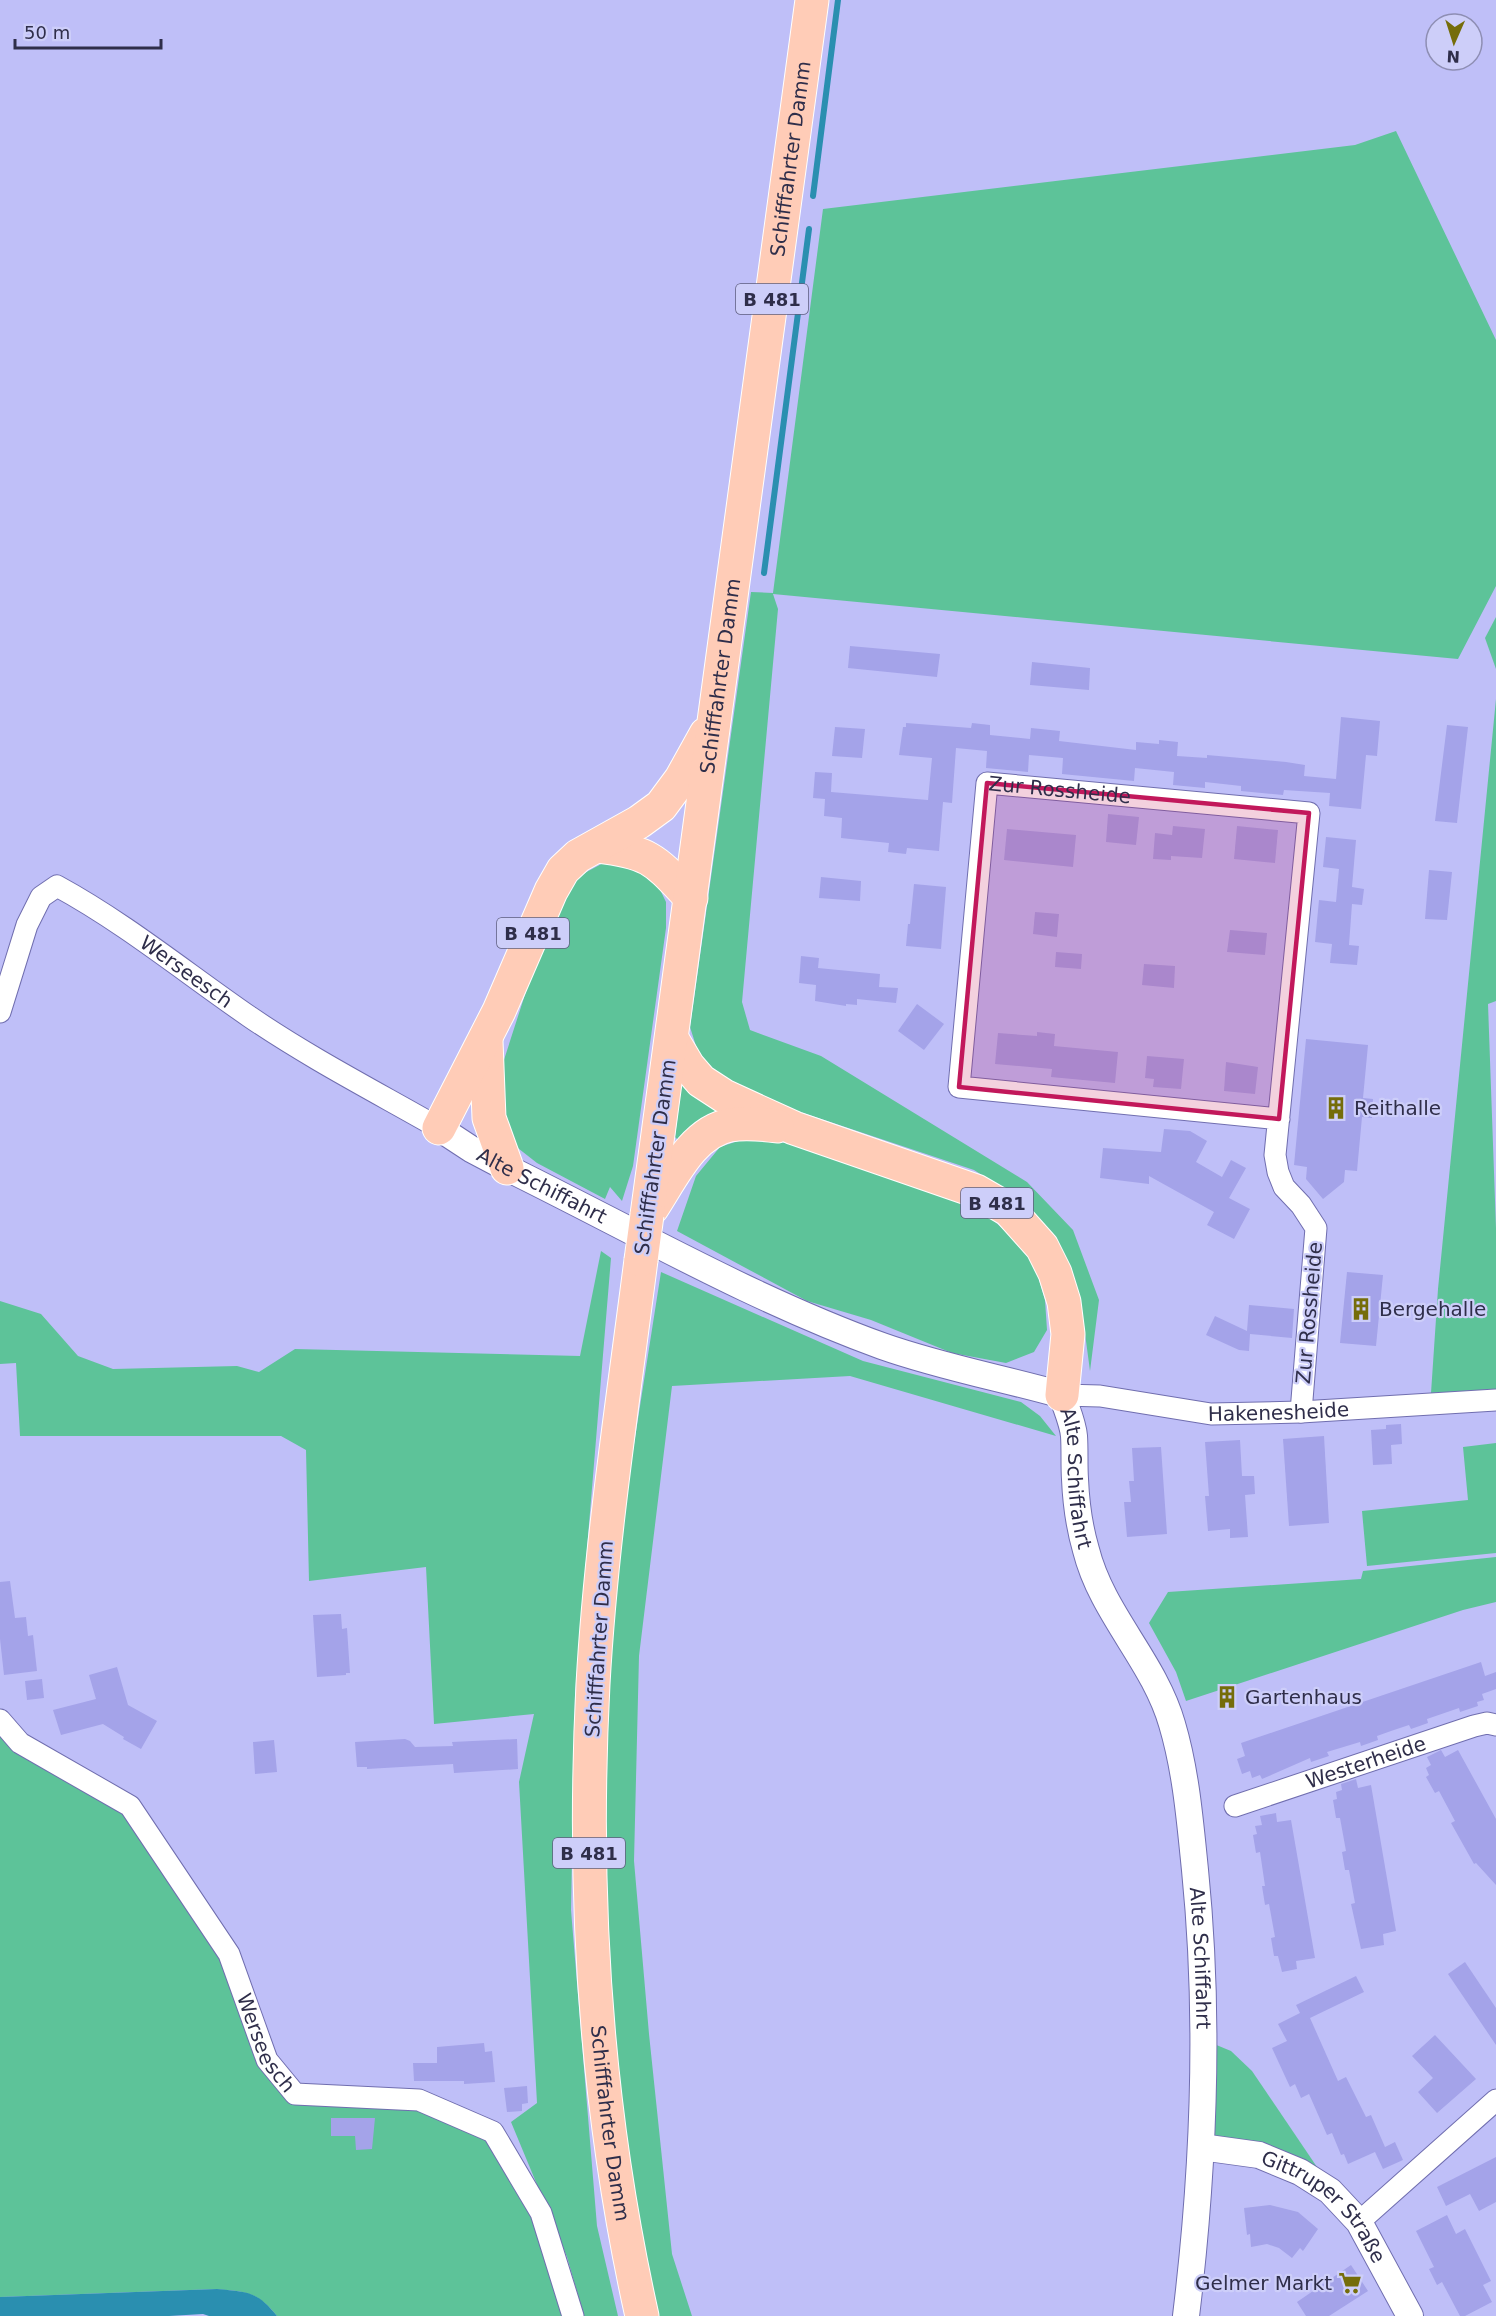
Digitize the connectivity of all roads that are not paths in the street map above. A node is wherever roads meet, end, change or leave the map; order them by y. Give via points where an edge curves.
1 (812, 0) edge
2 (715, 717) junction
3 (598, 846) junction
4 (691, 898) junction
5 (0, 1012) edge
6 (486, 1036) junction
7 (672, 1039) junction
8 (1279, 1119) junction
9 (439, 1128) junction
10 (794, 1128) junction
11 (507, 1168) junction
12 (647, 1215) junction
13 (1062, 1395) junction
14 (1496, 1400) edge
15 (1301, 1412) junction
16 (0, 1720) edge
17 (1496, 1725) edge
18 (1235, 1806) dead end
19 (1496, 2100) edge
20 (1201, 2147) junction
21 (1359, 2222) junction
22 (573, 2316) edge
23 (642, 2316) edge
24 (1186, 2316) edge
25 (1410, 2316) edge

1 - 2 highway, Schifffahrter Damm / B 481
2 - 3 highway, B 481 via 681,779 661,806
2 - 4 highway, Schifffahrter Damm / B 481
3 - 4 highway via 645,855
3 - 6 highway, B 481 via 578,855 563,870
4 - 7 highway, Schifffahrter Damm / B 481
5 - 9 street, Werseesch via 27,925 41,897 57,886 90,904 252,1019
6 - 9 highway, B 481
6 - 11 highway, B 481 via 489,1118
7 - 10 highway, B 481 via 701,1081 724,1096
7 - 12 highway, Schifffahrter Damm / B 481
8 - 8 street, Zur Rossheide via 1308,813 987,783 959,1087
8 - 15 street, Zur Rossheide via 1275,1155 1278,1172 1284,1187 1316,1228
9 - 11 street, Alte Schiffahrt
10 - 12 highway, B 481 via 729,1125 703,1137
10 - 13 highway, B 481 via 976,1191 1009,1210 1042,1247 1064,1302 1068,1334
11 - 13 street, Alte Schiffahrt via 803,1315 883,1346
12 - 23 highway, Schifffahrter Damm / B 481, bridge via 600,1592 589,1799 590,1895 599,2037 617,2176
13 - 15 street, Hakenesheide via 1100,1396 1211,1414
13 - 20 street, Alte Schiffahrt via 1074,1434 1077,1514 1086,1552 1102,1593 1172,1721 1184,1776 1204,1967
14 - 15 street, Hakenesheide
16 - 22 street, Werseesch via 20,1743 130,1806 229,1954 267,2060 296,2094 418,2100 493,2132 542,2213
17 - 18 street, Westerheide via 1474,1726
19 - 21 street
20 - 21 street, Gittruper Straße via 1259,2155 1300,2172 1330,2191
20 - 24 street, Alte Schiffahrt
21 - 25 street, Gittruper Straße

